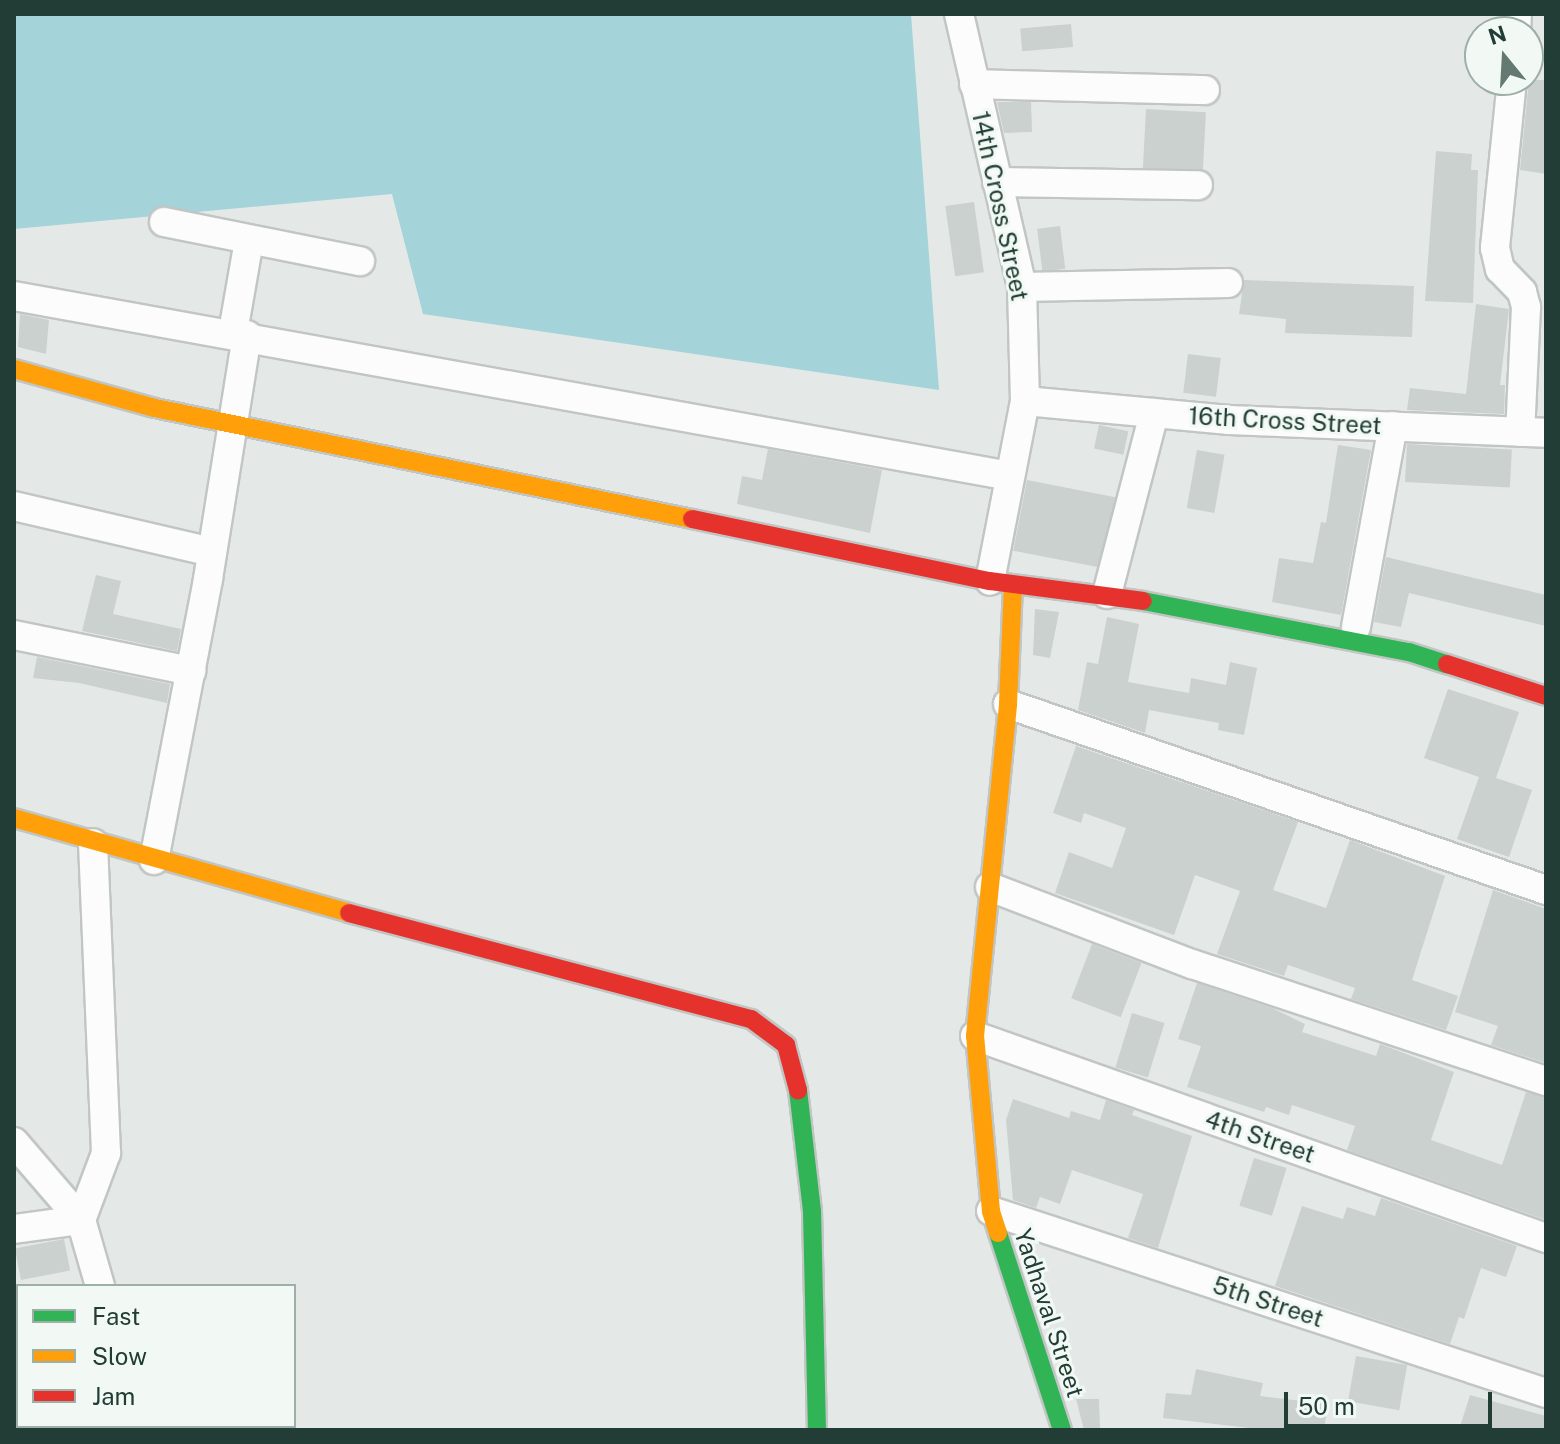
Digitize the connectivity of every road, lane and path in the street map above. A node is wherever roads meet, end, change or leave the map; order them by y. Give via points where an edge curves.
1 (959, 14) edge
2 (974, 84) junction
3 (1205, 90) dead end
4 (1510, 96) edge
5 (997, 182) junction
6 (1198, 185) dead end
7 (164, 222) dead end
8 (249, 240) junction
9 (360, 261) dead end
10 (1228, 283) dead end
11 (1022, 287) junction
12 (14, 296) edge
13 (240, 334) junction
14 (14, 369) edge
15 (1025, 401) junction
16 (1154, 413) junction
17 (233, 425) junction
18 (1393, 426) junction
19 (1533, 433) edge
20 (1010, 476) junction
21 (14, 506) edge
22 (212, 552) junction
23 (1002, 583) junction
24 (1107, 594) junction
25 (1356, 627) dead end
26 (14, 635) edge
27 (191, 671) junction
28 (1546, 696) edge
29 (1008, 704) junction
30 (14, 818) edge
31 (93, 843) junction
32 (154, 860) junction
33 (990, 887) junction
34 (1546, 890) edge
35 (975, 1036) junction
36 (1546, 1081) edge
37 (14, 1142) edge
38 (991, 1211) junction
39 (81, 1220) junction
40 (14, 1229) edge
41 (1546, 1238) edge
42 (99, 1284) edge
43 (1546, 1393) edge
44 (817, 1430) edge
45 (1062, 1430) edge

1 - 2 street, 14th Cross Street
2 - 3 street
2 - 5 street, 14th Cross Street
4 - 19 street via 1495,248 1500,269 1522,292 1526,307
5 - 6 street
5 - 11 street, 14th Cross Street
7 - 8 street
8 - 9 street
8 - 13 street
10 - 11 street
11 - 15 street, 14th Cross Street
12 - 13 street
13 - 17 street
13 - 20 street
14 - 17 street
15 - 16 street, 16th Cross Street
15 - 20 street, 14th Cross Street
16 - 18 street, 16th Cross Street
16 - 24 street
17 - 22 street
17 - 23 street
18 - 19 street, 16th Cross Street
18 - 25 street
20 - 23 street, 14th Cross Street
21 - 22 street
22 - 27 street
23 - 24 street
23 - 29 street, Yadhaval Street
24 - 28 street via 1409,652
26 - 27 street
27 - 32 street
29 - 33 street, Yadhaval Street
29 - 34 street
30 - 31 street
31 - 32 street
31 - 39 street via 106,1153
32 - 44 street via 751,1019 772,1031 786,1045 796,1072 812,1211
33 - 35 street, Yadhaval Street
33 - 36 street via 1192,964
35 - 38 street, Yadhaval Street
35 - 41 street, 4th Street
37 - 39 street
38 - 43 street, 5th Street
38 - 45 street, Yadhaval Street
39 - 40 street
39 - 42 street

